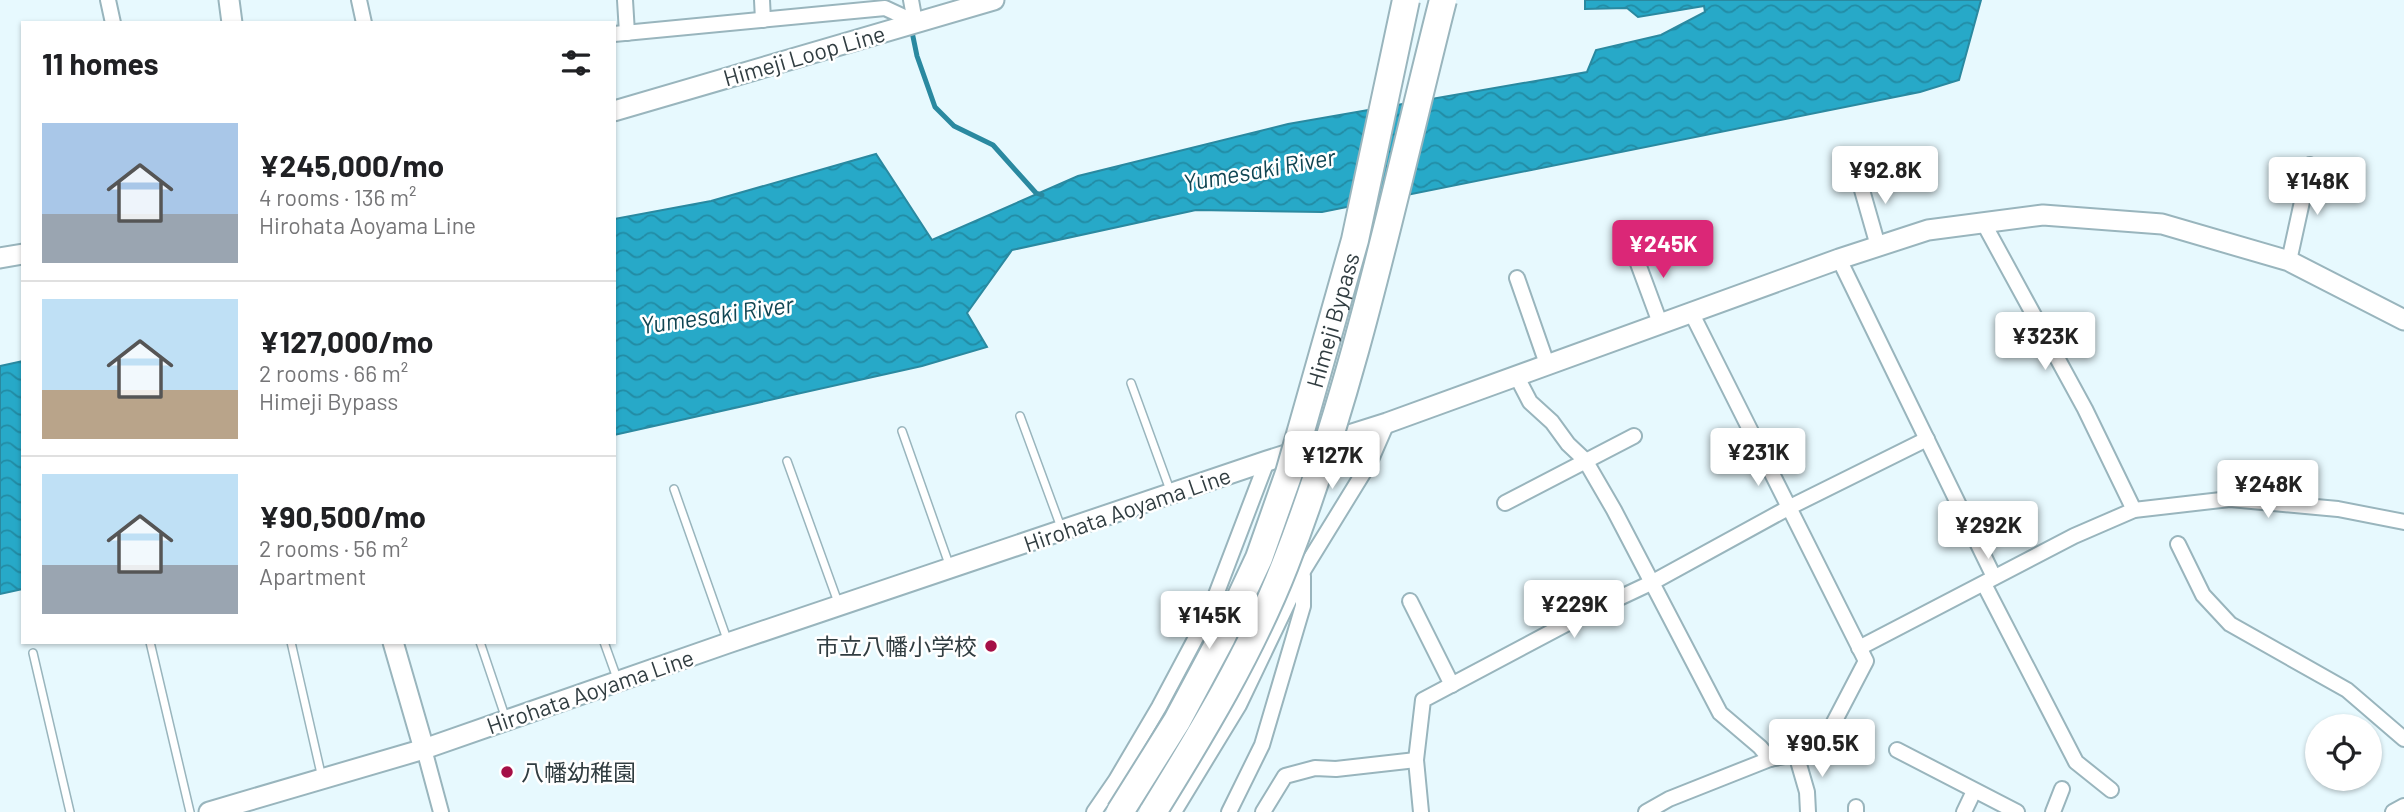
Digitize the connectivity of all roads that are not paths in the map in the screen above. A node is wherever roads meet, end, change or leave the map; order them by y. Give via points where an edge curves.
1 (108, 0) edge
2 (229, 0) edge
3 (359, 0) edge
4 (625, 0) edge
5 (762, 0) edge
6 (911, 0) edge
7 (994, 0) edge
8 (1406, 0) edge
9 (1443, 0) edge
10 (763, 20) junction
11 (113, 21) edge
12 (232, 21) edge
13 (364, 21) edge
14 (915, 22) junction
15 (621, 34) edge
16 (616, 110) edge
17 (2310, 165) dead end
18 (1858, 176) dead end
19 (1983, 222) junction
20 (1878, 246) junction
21 (1633, 250) dead end
22 (21, 254) edge
23 (0, 258) edge
24 (1839, 259) junction
25 (2289, 261) junction
26 (1517, 278) dead end
27 (1691, 312) junction
28 (2404, 320) edge
29 (1660, 323) junction
30 (1546, 364) junction
31 (1516, 375) junction
32 (1131, 383) dead end
33 (1020, 416) dead end
34 (1387, 423) junction
35 (902, 431) dead end
36 (1634, 436) dead end
37 (1927, 439) junction
38 (1585, 460) junction
39 (787, 461) dead end
40 (1267, 461) junction
41 (674, 489) dead end
42 (1172, 494) junction
43 (1505, 503) dead end
44 (1788, 508) junction
45 (2134, 510) junction
46 (2404, 522) edge
47 (1062, 530) junction
48 (2178, 544) dead end
49 (950, 568) junction
50 (1303, 571) junction
51 (1989, 581) junction
52 (1653, 582) junction
53 (1410, 601) dead end
54 (839, 606) junction
55 (728, 643) junction
56 (150, 644) edge
57 (291, 644) edge
58 (394, 644) edge
59 (481, 644) edge
60 (605, 644) edge
61 (1859, 648) junction
62 (33, 653) dead end
63 (618, 681) junction
64 (1452, 685) junction
65 (507, 720) junction
66 (2404, 739) edge
67 (424, 749) junction
68 (1897, 750) dead end
69 (1796, 754) junction
70 (1770, 759) junction
71 (1416, 760) junction
72 (323, 779) junction
73 (2062, 789) dead end
74 (2111, 790) dead end
75 (1974, 791) junction
76 (2404, 806) edge
77 (70, 812) edge
78 (191, 812) edge
79 (209, 812) edge
80 (441, 812) edge
81 (1094, 812) edge
82 (1120, 812) edge
83 (1153, 812) edge
84 (1174, 812) edge
85 (1229, 812) edge
86 (1263, 812) edge
87 (1421, 812) edge
88 (1646, 812) edge
89 (1808, 812) edge
90 (1964, 812) edge
91 (2017, 812) edge
92 (2053, 812) edge
93 (2393, 812) edge

1 - 11 street
2 - 12 main road
3 - 13 street
4 - 15 street
5 - 10 street
6 - 14 street
7 - 14 main road, Himeji Loop Line
8 - 82 highway, Himeji Bypass, bridge via 1355,240 1289,473 1259,558 1222,637
9 - 83 highway, Himeji Bypass, bridge via 1356,349 1311,493 1245,652
10 - 14 street via 886,8
10 - 15 street
14 - 16 main road, Himeji Loop Line
17 - 25 street
18 - 20 street
19 - 20 main road, Hirohata Aoyama Line via 1928,230
19 - 25 main road, Hirohata Aoyama Line via 2043,215 2162,224
19 - 45 street via 2085,409
20 - 24 main road, Hirohata Aoyama Line
21 - 29 street
22 - 23 main road
24 - 27 main road, Hirohata Aoyama Line
24 - 37 street
25 - 28 main road, Hirohata Aoyama Line
26 - 30 street
27 - 29 main road, Hirohata Aoyama Line
27 - 44 street
29 - 30 main road, Hirohata Aoyama Line
30 - 31 main road, Hirohata Aoyama Line
31 - 34 main road, Hirohata Aoyama Line
31 - 38 street via 1530,402
32 - 42 lane
33 - 47 lane
34 - 40 main road, Hirohata Aoyama Line
34 - 50 street via 1370,463
35 - 49 lane
36 - 38 street
37 - 44 street
37 - 51 street
38 - 43 street
38 - 52 street
39 - 54 lane
40 - 42 main road, Hirohata Aoyama Line
40 - 81 street via 1209,613 1159,707
41 - 55 lane
42 - 47 main road, Hirohata Aoyama Line
44 - 52 street
44 - 61 street
45 - 46 street via 2230,499 2338,509
45 - 51 street
47 - 49 main road, Hirohata Aoyama Line
48 - 66 street via 2203,595 2230,624 2347,690
49 - 54 main road, Hirohata Aoyama Line
50 - 84 street via 1238,705
50 - 85 street via 1303,606 1262,746
51 - 61 street
51 - 74 street via 2076,762
52 - 64 street
52 - 70 street via 1720,713
53 - 64 street
54 - 55 main road, Hirohata Aoyama Line
55 - 63 main road, Hirohata Aoyama Line
56 - 78 lane
57 - 72 lane
58 - 67 main road
59 - 65 lane
60 - 63 lane
61 - 69 street via 1866,661 1830,730 1808,751
62 - 77 lane
63 - 65 main road, Hirohata Aoyama Line
64 - 71 street via 1423,700
65 - 67 main road, Hirohata Aoyama Line
67 - 72 main road, Hirohata Aoyama Line
67 - 80 street
68 - 75 street
69 - 70 street
69 - 89 street
70 - 88 street
71 - 86 street via 1315,768 1285,776
71 - 87 street
72 - 79 main road, Hirohata Aoyama Line
73 - 92 street
75 - 90 street
75 - 91 street
76 - 93 street

